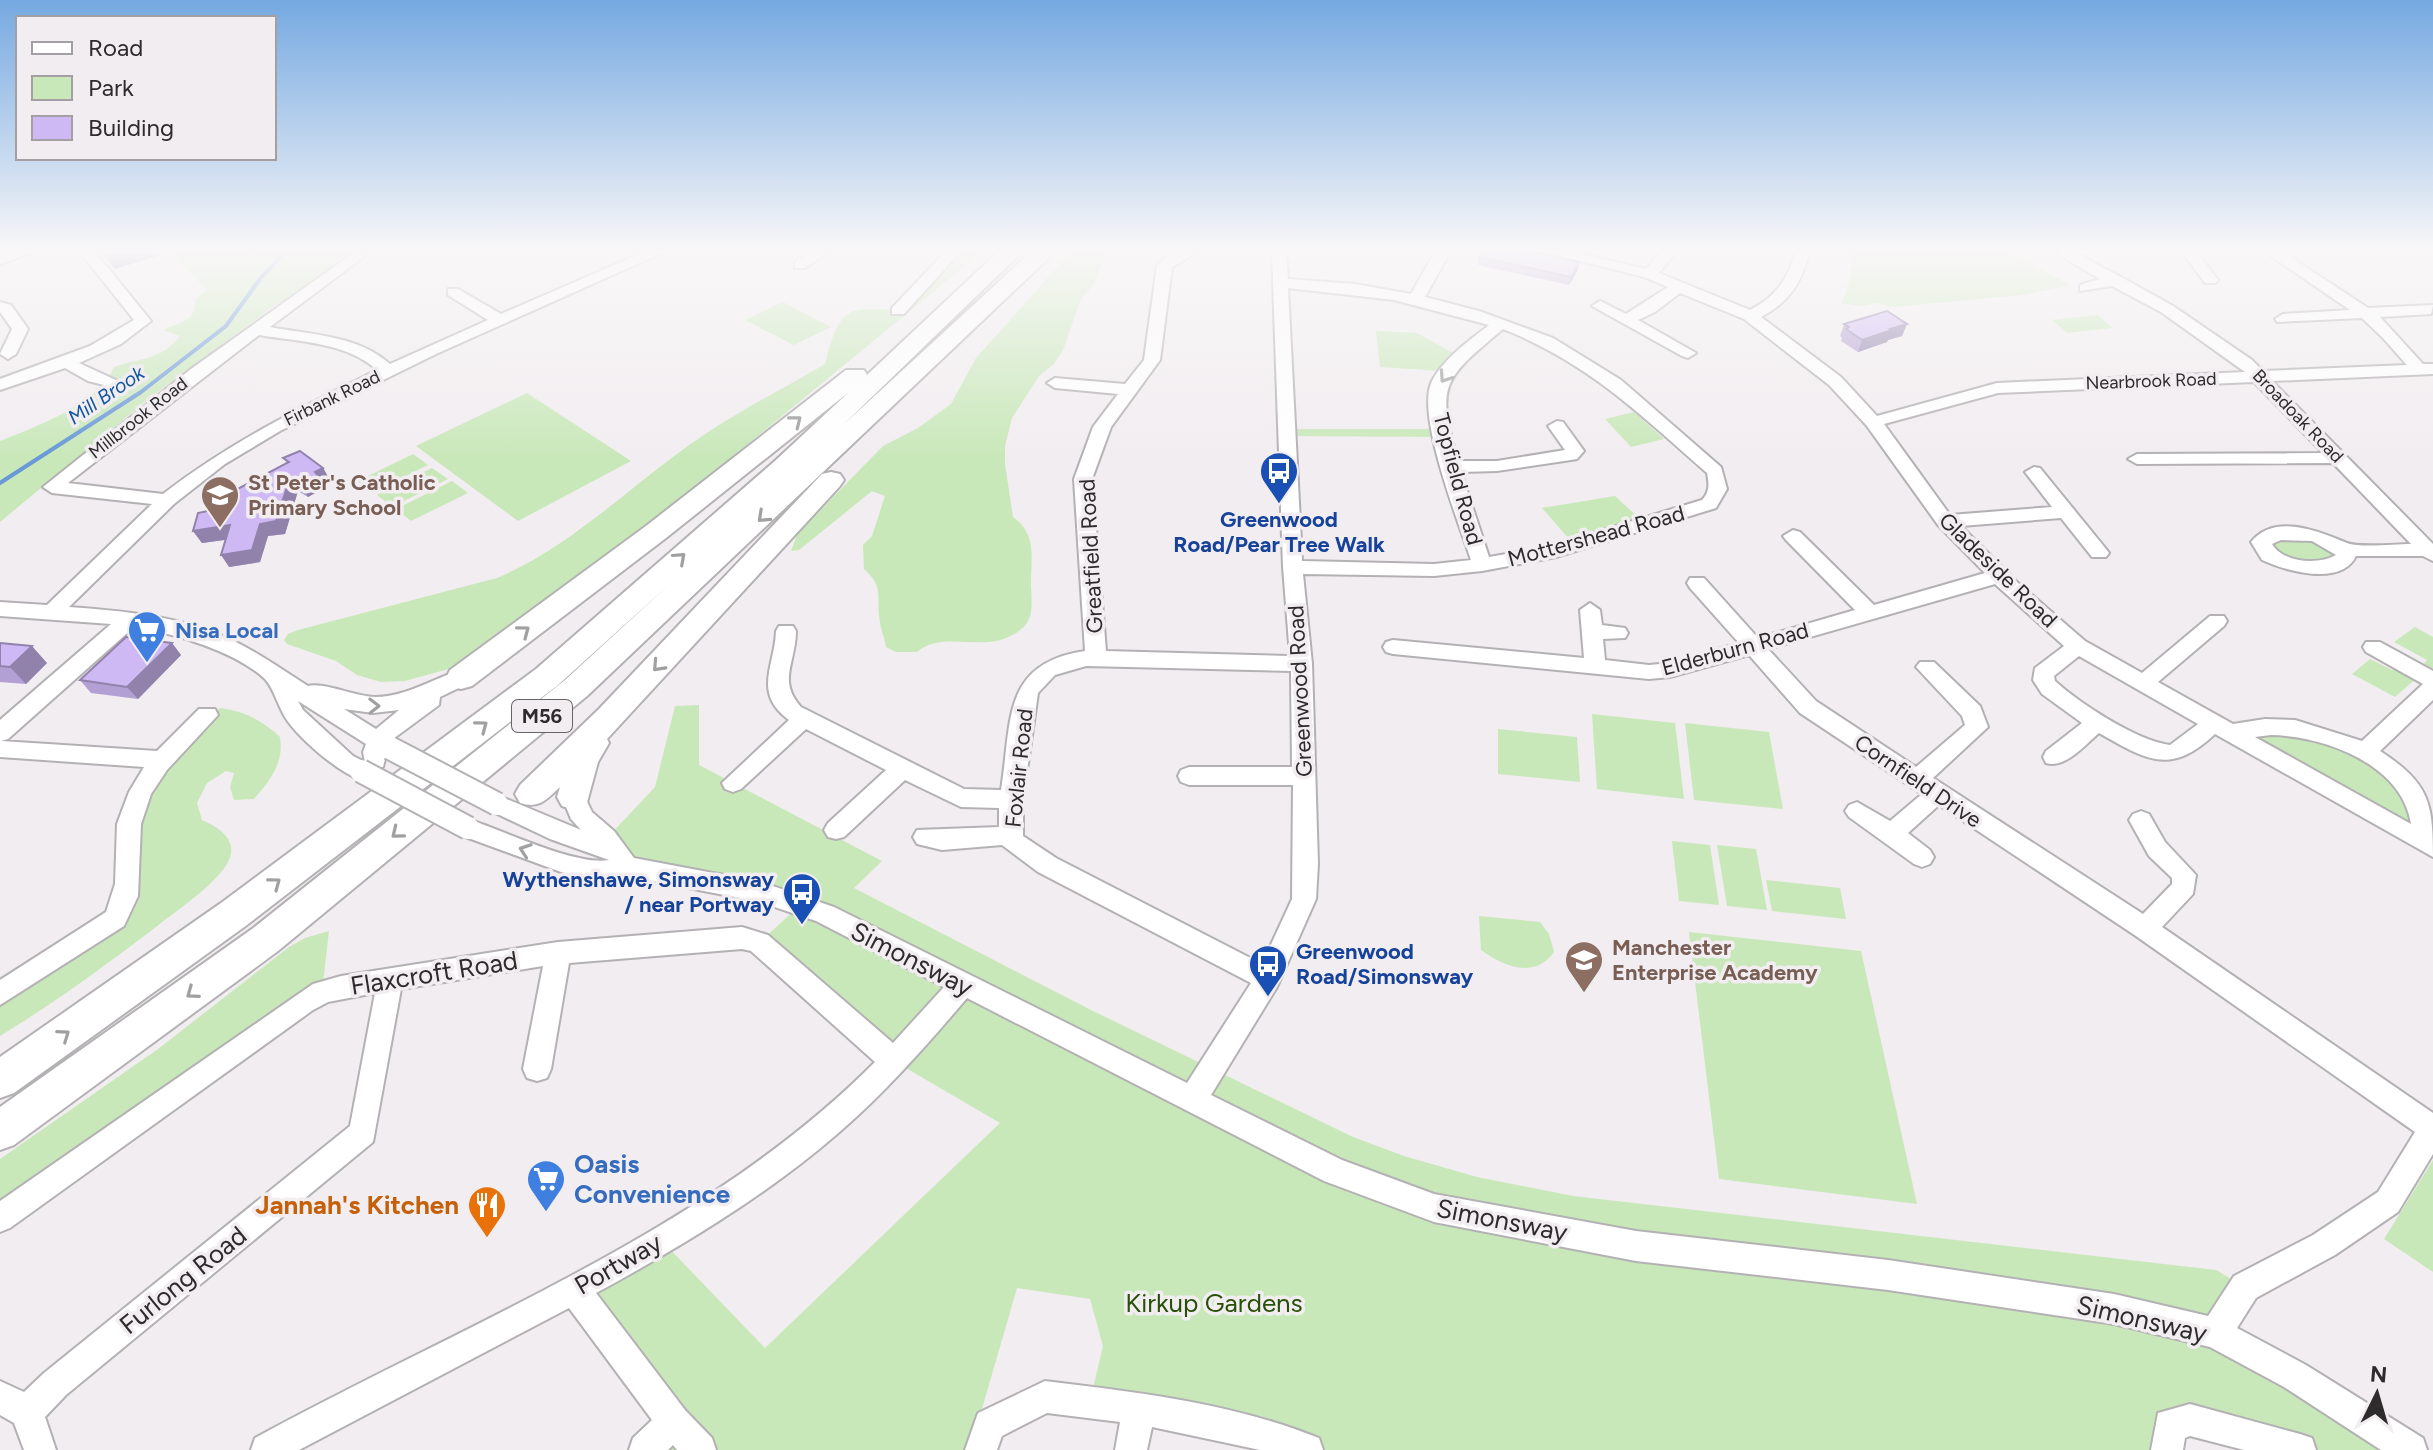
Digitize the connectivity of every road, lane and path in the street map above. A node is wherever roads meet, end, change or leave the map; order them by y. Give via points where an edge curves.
1 (13, 320) edge
2 (142, 320) edge
3 (270, 320) edge
4 (505, 320) edge
5 (939, 320) edge
6 (951, 320) edge
7 (958, 320) edge
8 (967, 320) edge
9 (1158, 320) edge
10 (1282, 320) edge
11 (1488, 320) edge
12 (1626, 320) edge
13 (1755, 320) edge
14 (2183, 320) edge
15 (2373, 320) edge
16 (502, 321) joint
17 (1501, 323) junction
18 (256, 330) junction
19 (1686, 347) dead end
20 (65, 362) junction
21 (387, 370) junction
22 (2428, 370) edge
23 (4, 372) edge
24 (2262, 378) junction
25 (112, 382) dead end
26 (1055, 383) dead end
27 (1131, 390) junction
28 (1873, 422) junction
29 (1557, 426) dead end
30 (2339, 458) junction
31 (2137, 459) dead end
32 (1452, 467) junction
33 (2034, 472) dead end
34 (167, 500) junction
35 (2066, 512) junction
36 (1945, 521) junction
37 (1793, 536) dead end
38 (2344, 550) dead end
39 (2430, 552) edge
40 (2099, 553) dead end
41 (1482, 565) junction
42 (1293, 567) junction
43 (1999, 576) junction
44 (1697, 583) dead end
45 (0, 609) edge
46 (1869, 612) junction
47 (51, 613) junction
48 (128, 621) junction
49 (2217, 621) dead end
50 (786, 631) dead end
51 (1618, 633) dead end
52 (1753, 644) junction
53 (2078, 646) junction
54 (1393, 647) dead end
55 (2373, 647) dead end
56 (1096, 658) junction
57 (1301, 664) junction
58 (1595, 667) junction
59 (273, 675) junction
60 (1943, 676) dead end
61 (461, 678) junction
62 (2433, 680) edge
63 (2143, 683) junction
64 (2433, 687) edge
65 (207, 715) dead end
66 (610, 717) junction
67 (804, 719) junction
68 (2099, 721) junction
69 (2220, 728) junction
70 (0, 733) edge
71 (0, 749) edge
72 (2366, 751) junction
73 (376, 755) junction
74 (2054, 757) dead end
75 (160, 760) junction
76 (902, 769) junction
77 (1189, 776) dead end
78 (1304, 776) junction
79 (1915, 780) junction
80 (733, 783) dead end
81 (1937, 794) junction
82 (574, 797) joint
83 (1011, 799) junction
84 (514, 803) junction
85 (1857, 811) dead end
86 (2141, 820) dead end
87 (836, 830) dead end
88 (478, 831) junction
89 (1891, 834) junction
90 (1011, 835) junction
91 (925, 837) dead end
92 (2428, 845) edge
93 (1922, 857) dead end
94 (622, 858) junction
95 (2145, 929) junction
96 (558, 953) junction
97 (390, 979) junction
98 (1268, 979) junction
99 (962, 985) junction
100 (0, 994) edge
101 (894, 1061) junction
102 (537, 1069) dead end
103 (0, 1080) edge
104 (1192, 1100) junction
105 (2433, 1128) edge
106 (0, 1131) edge
107 (0, 1218) edge
108 (575, 1290) junction
109 (2215, 1333) junction
110 (13, 1405) edge
111 (1139, 1408) junction
112 (673, 1422) junction
113 (1269, 1443) edge
114 (40, 1450) edge
115 (267, 1450) edge
116 (645, 1450) edge
117 (700, 1450) edge
118 (981, 1450) edge
119 (1131, 1450) edge
120 (1307, 1450) edge
121 (2167, 1450) edge
122 (2300, 1450) edge
123 (2411, 1450) edge

1 - 23 street via 20,329
2 - 20 street via 121,336
3 - 18 street, Millbrook Road
4 - 16 street, Firbank Road
61 -> 5 highway
103 -> 6 highway, M56 via 234,914 547,677
7 -> 106 highway, M56 via 576,688 265,940
8 -> 66 highway, M56
9 - 27 street, Greatfield Road via 1152,360
10 - 42 street, Greenwood Road
11 - 17 street, Mottershead Road
12 - 19 street
13 - 28 street, Gladeside Road via 1835,381
14 - 24 street, Broadoak Road
15 - 22 street
16 - 21 street, Firbank Road
17 -> 32 street, Topfield Road via 1454,363 1437,389 1437,420
17 - 41 street, Mottershead Road via 1543,339 1602,374 1715,471 1719,487 1709,504 1685,513 1549,553
18 - 21 street via 352,346
18 - 34 street, Millbrook Road via 52,487
20 - 23 street
20 - 25 street
21 - 34 street, Firbank Road via 274,427
22 - 24 street, Nearbrook Road
24 - 28 street, Nearbrook Road via 1997,388
24 - 30 street, Broadoak Road
26 - 27 street
27 - 56 street, Greatfield Road via 1102,427 1083,479
28 - 36 street, Gladeside Road
29 - 32 street via 1575,451 1571,455
30 - 31 street
30 - 39 street, Broadoak Road
32 - 41 street, Topfield Road
33 - 35 street
34 - 47 street, Firbank Road
35 - 36 street
35 - 40 street
36 - 43 street, Gladeside Road
37 - 46 street via 1819,551
38 - 39 street
41 - 42 street, Mottershead Road via 1434,570
42 - 57 street, Greenwood Road
43 - 46 street, Elderburn Road
43 - 53 street, Gladeside Road
44 - 52 street, Cornfield Drive via 1726,601
45 - 47 street, Simonsway
46 - 52 street, Elderburn Road
47 - 48 street, Simonsway
48 - 59 street, Simonsway via 203,635
48 - 70 street
49 - 63 street
50 - 67 street via 777,686 781,702
51 - 58 street via 1591,620
52 - 58 street, Elderburn Road via 1670,670
52 - 79 street, Cornfield Drive via 1808,707
53 - 63 street, Gladeside Road
53 - 68 street via 2043,678 2049,689
54 - 58 street, Elderburn Road via 1417,659
55 - 62 street
56 - 57 street, Foxlair Road
56 - 83 street, Foxlair Road via 1051,666 1034,678 1027,692
57 - 78 street, Greenwood Road
59 -> 61 street via 367,707 411,701
59 - 73 street, Simonsway
59 - 73 street, Simonsway via 295,715 345,762
60 - 79 street via 1972,712 1977,727
61 - 73 street
63 - 69 street, Gladeside Road
64 - 72 street
65 - 75 street
66 - 82 highway, M56 via 582,762
66 - 84 highway, M56
67 - 76 street
67 - 80 street
68 - 69 street via 2144,748 2166,753
68 - 74 street
69 - 72 street via 2276,727 2326,735
69 - 92 street, Gladeside Road
71 - 75 street
72 - 92 street via 2413,793
73 - 84 street, Simonsway, bridge
73 - 88 street, Simonsway, bridge via 408,796
75 - 100 street via 129,825 126,903 115,919
76 - 83 street via 961,798
76 - 87 street
77 - 78 street
78 - 98 street, Greenwood Road via 1304,899
79 - 81 street, Cornfield Drive
81 - 89 street
81 - 95 street, Cornfield Drive
82 - 94 street via 585,822
83 - 90 street, Foxlair Road
84 - 88 street
84 - 94 street, Simonsway via 558,832
85 - 89 street
86 - 95 street via 2146,835 2184,875 2184,887
94 -> 88 street, Simonsway via 601,871 528,852
89 - 93 street
90 - 91 street via 942,841
90 - 98 street, Foxlair Road via 1047,865
94 - 99 street, Simonsway via 825,914
95 - 105 street, Cornfield Drive
96 - 97 street, Flaxcroft Road
96 - 101 street, Flaxcroft Road via 742,938 759,943
96 - 102 street
97 - 107 street, Flaxcroft Road via 322,992 304,1002
97 - 110 street, Furlong Road via 363,1133 55,1384
98 - 104 street, Greenwood Road
99 - 101 street, Portway
99 - 104 street, Simonsway
101 - 108 street, Portway via 832,1122 738,1191
104 - 109 street, Simonsway via 1334,1171 1434,1208 1636,1246 1888,1275 2114,1309
105 - 109 street via 2388,1202 2324,1245 2245,1287
108 - 112 street
108 - 115 street, Portway
109 - 123 street, Simonsway via 2295,1376
110 - 114 street, Furlong Road
111 - 113 street
111 - 118 street via 1045,1397 990,1425
111 - 119 street
112 - 116 street
112 - 117 street
113 - 120 street
121 - 122 street via 2170,1425 2190,1420

